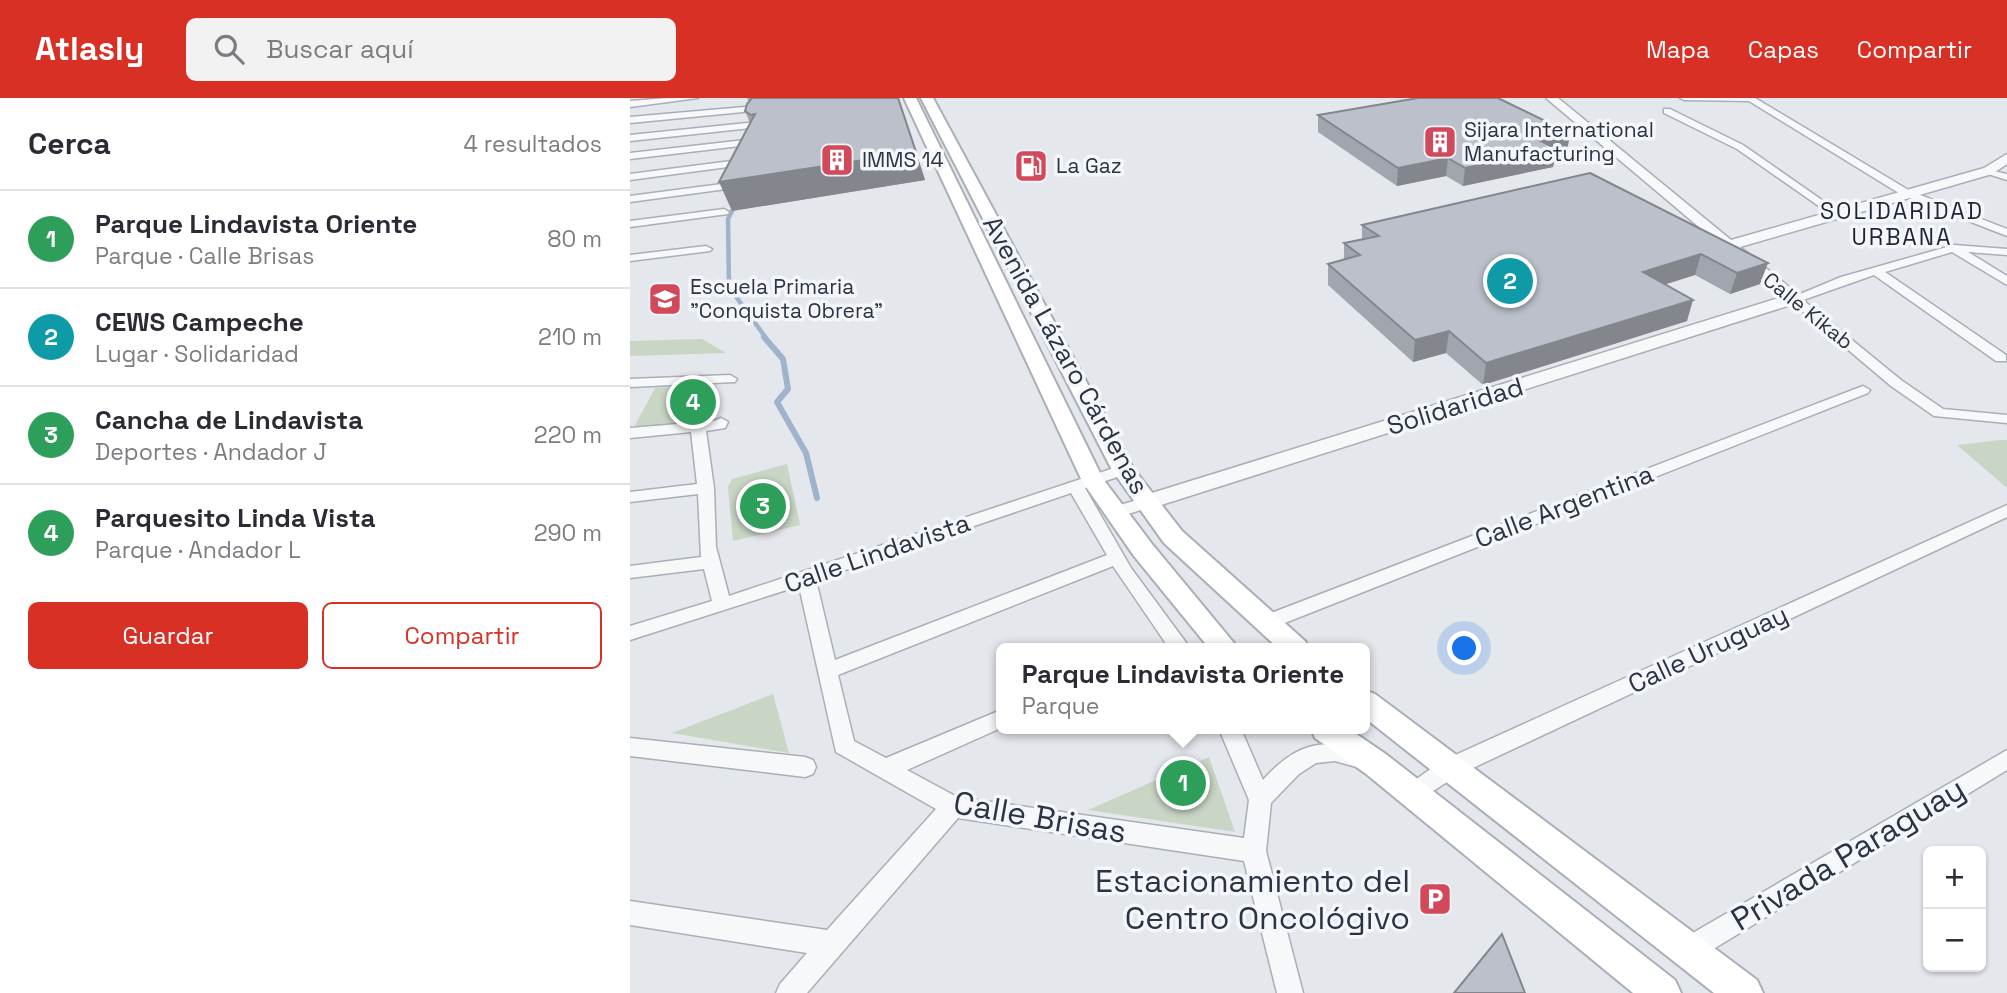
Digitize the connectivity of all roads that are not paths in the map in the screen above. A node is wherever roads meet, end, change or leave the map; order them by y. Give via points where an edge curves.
1 (694, 98) edge
2 (910, 98) edge
3 (927, 98) edge
4 (1551, 98) edge
5 (1684, 98) edge
6 (630, 104) edge
7 (752, 108) edge
8 (1667, 111) dead end
9 (630, 120) edge
10 (757, 125) edge
11 (933, 127) junction
12 (676, 134) junction
13 (630, 138) edge
14 (754, 142) edge
15 (630, 154) edge
16 (2007, 158) edge
17 (949, 159) junction
18 (747, 162) edge
19 (1988, 171) junction
20 (630, 177) edge
21 (2007, 177) edge
22 (737, 185) edge
23 (1906, 193) junction
24 (630, 199) edge
25 (724, 212) dead end
26 (1837, 214) junction
27 (630, 224) edge
28 (2007, 233) edge
29 (1729, 245) junction
30 (1954, 248) junction
31 (706, 249) dead end
32 (2007, 251) edge
33 (630, 258) edge
34 (1877, 271) junction
35 (2007, 281) edge
36 (1794, 299) junction
37 (2001, 359) dead end
38 (730, 379) dead end
39 (630, 383) edge
40 (1863, 390) dead end
41 (2007, 419) edge
42 (721, 422) dead end
43 (698, 427) junction
44 (630, 433) edge
45 (1123, 470) junction
46 (1085, 484) junction
47 (706, 488) junction
48 (630, 497) edge
49 (1147, 502) junction
50 (2007, 510) edge
51 (1116, 512) junction
52 (1117, 558) junction
53 (711, 562) junction
54 (630, 572) edge
55 (806, 578) junction
56 (722, 606) junction
57 (1265, 623) junction
58 (630, 633) edge
59 (1171, 643) edge
60 (1220, 643) edge
61 (1289, 643) edge
62 (827, 671) junction
63 (1370, 706) edge
64 (996, 721) edge
65 (1232, 734) edge
66 (1333, 734) edge
67 (630, 747) edge
68 (2007, 759) edge
69 (1376, 764) junction
70 (805, 767) dead end
71 (1450, 768) junction
72 (886, 769) junction
73 (1413, 794) junction
74 (1260, 800) junction
75 (953, 807) junction
76 (1254, 851) junction
77 (630, 913) edge
78 (833, 944) junction
79 (1688, 950) junction
80 (789, 993) edge
81 (1290, 993) edge
82 (1662, 993) edge
83 (1744, 993) edge

1 - 6 street
2 - 11 main road, Avenida Lázaro Cárdenas
3 - 11 main road, Avenida Lázaro Cárdenas
4 - 29 street, Calle Kikab
5 - 23 street via 1751,99
7 - 9 street
8 - 26 street via 1741,147
10 - 12 street
11 - 17 main road, Avenida Lázaro Cárdenas
12 - 13 street
12 - 15 street via 670,147
14 - 15 street
16 - 19 street
17 - 45 main road, Avenida Lázaro Cárdenas
17 - 46 main road, Avenida Lázaro Cárdenas
18 - 20 street
19 - 21 street
19 - 23 street
22 - 24 street
23 - 26 street
23 - 28 street
25 - 27 street
26 - 29 street
29 - 36 street, Calle Kikab
30 - 32 street
30 - 34 street
30 - 35 street
31 - 33 street
34 - 36 street
34 - 37 street
36 - 41 street, Calle Kikab via 1939,413
36 - 49 street, Solidaridad
38 - 39 street
40 - 57 street, Calle Argentina
42 - 43 street
43 - 44 street
43 - 47 street
45 - 46 street, Calle Lindavista
45 - 49 main road, Avenida Lázaro Cárdenas
46 - 51 main road, Avenida Lázaro Cárdenas
46 - 52 street
46 - 55 street, Calle Lindavista
47 - 48 street
47 - 53 street via 706,547
49 - 51 street, Solidaridad
49 - 57 main road, Avenida Lázaro Cárdenas via 1173,537
50 - 71 street, Calle Uruguay
51 - 60 main road, Avenida Lázaro Cárdenas
52 - 59 street
52 - 62 street
53 - 54 street
53 - 56 street
55 - 56 street, Calle Lindavista
55 - 62 street, Calle Brisas
56 - 58 street, Calle Lindavista
57 - 61 main road, Avenida Lázaro Cárdenas
62 - 72 street, Calle Brisas via 844,746
63 - 71 main road
64 - 72 street
65 - 74 street
66 - 69 main road
67 - 70 street
68 - 79 street, Privada Paraguay
69 - 73 main road
69 - 74 street via 1331,751 1299,760
71 - 73 street, Calle Uruguay
71 - 79 main road
72 - 75 street, Calle Brisas
73 - 82 main road
74 - 76 street
75 - 76 street, Calle Brisas
75 - 78 street
76 - 81 street
77 - 78 street
78 - 80 street
79 - 83 main road

